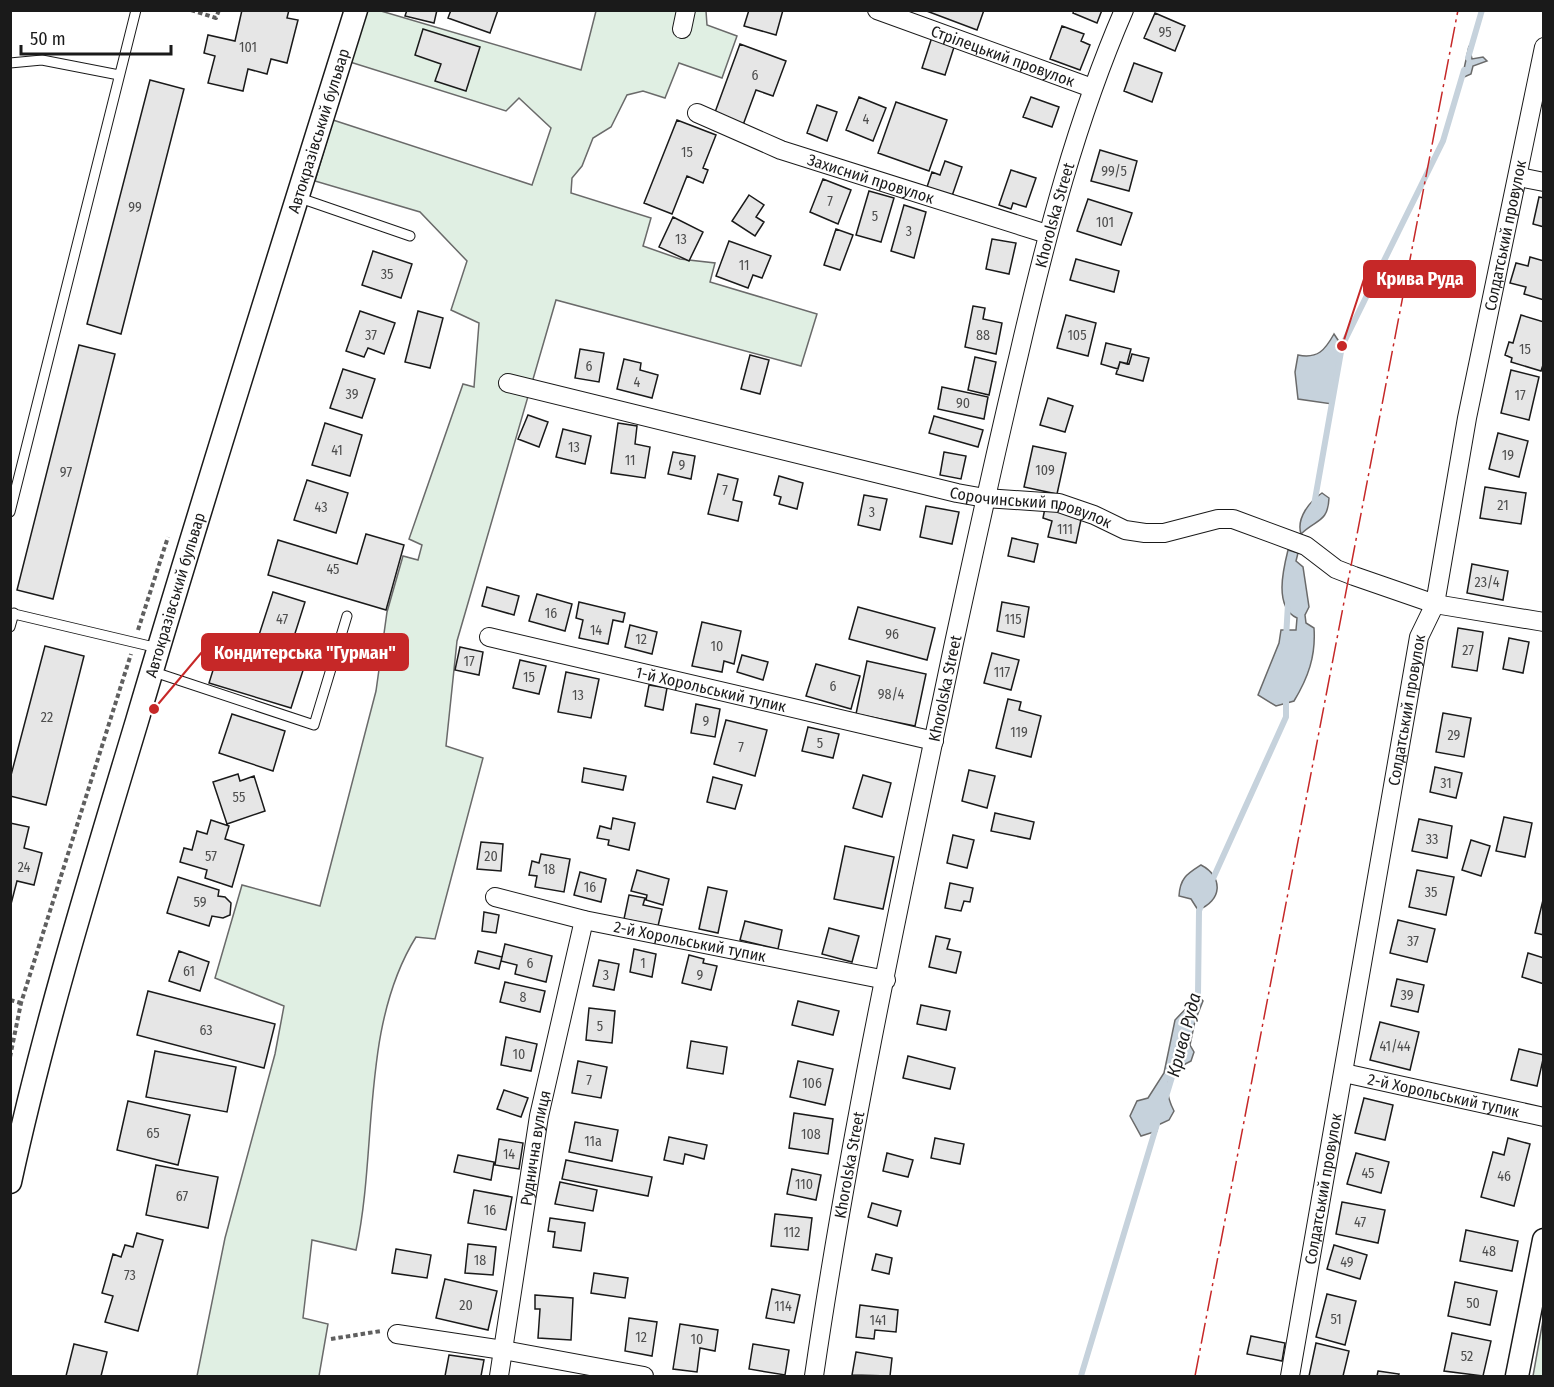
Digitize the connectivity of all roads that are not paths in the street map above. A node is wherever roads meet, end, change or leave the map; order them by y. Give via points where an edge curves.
1 (136, 10) edge
2 (356, 10) edge
3 (686, 10) edge
4 (877, 10) edge
5 (1124, 10) edge
6 (682, 29) dead end
7 (1544, 47) edge
8 (10, 63) edge
9 (119, 75) junction
10 (1092, 88) junction
11 (697, 113) dead end
12 (1519, 177) junction
13 (1544, 182) edge
14 (297, 197) junction
15 (1047, 234) junction
16 (410, 236) dead end
17 (508, 383) dead end
18 (985, 498) junction
19 (10, 512) edge
20 (1435, 604) junction
21 (12, 613) edge
22 (346, 616) dead end
23 (1544, 622) edge
24 (10, 627) edge
25 (489, 637) dead end
26 (159, 648) junction
27 (151, 671) junction
28 (934, 741) junction
29 (495, 897) dead end
30 (584, 920) junction
31 (886, 980) junction
32 (1344, 1073) junction
33 (1544, 1117) edge
34 (10, 1182) edge
35 (1544, 1240) edge
36 (397, 1334) road end
37 (503, 1350) junction
38 (499, 1377) edge
39 (644, 1377) edge
40 (814, 1377) edge
41 (1290, 1377) edge
42 (1517, 1377) edge

1 - 9 lane
2 - 14 street, Автокразівський бульвар
3 - 6 street
4 - 10 street, Стрілецький провулок
5 - 10 street, Khorolska Street
7 - 12 street, Солдатський провулок
8 - 9 lane via 42,60
9 - 19 lane
10 - 15 street, Khorolska Street
11 - 15 street, Захисний провулок via 782,150
12 - 13 street
12 - 20 street, Солдатський провулок via 1467,418
14 - 16 lane
14 - 26 street, Автокразівський бульвар
15 - 18 street, Khorolska Street
17 - 18 street, Сорочинський провулок
18 - 20 street, Сорочинський провулок via 1059,503 1094,514 1125,530 1145,533 1233,519 1306,546 1354,576
18 - 28 street, Khorolska Street
20 - 23 street, Сорочинський провулок
20 - 32 street, Солдатський провулок via 1419,638
21 - 24 lane
21 - 26 lane
22 - 27 lane via 314,725
25 - 28 street, 1-й Хорольський тупик
26 - 27 street, Автокразівський бульвар
27 - 34 street, Автокразівський бульвар via 68,947
28 - 31 street, Khorolska Street
29 - 30 street, 2-й Хорольський тупик
30 - 31 street, 2-й Хорольський тупик
30 - 37 street, Руднична вулиця via 538,1116
31 - 40 street, Khorolska Street
32 - 33 street, 2-й Хорольський тупик
32 - 41 street, Солдатський провулок
35 - 42 street
36 - 37 street
37 - 38 street, Руднична вулиця
37 - 39 street

